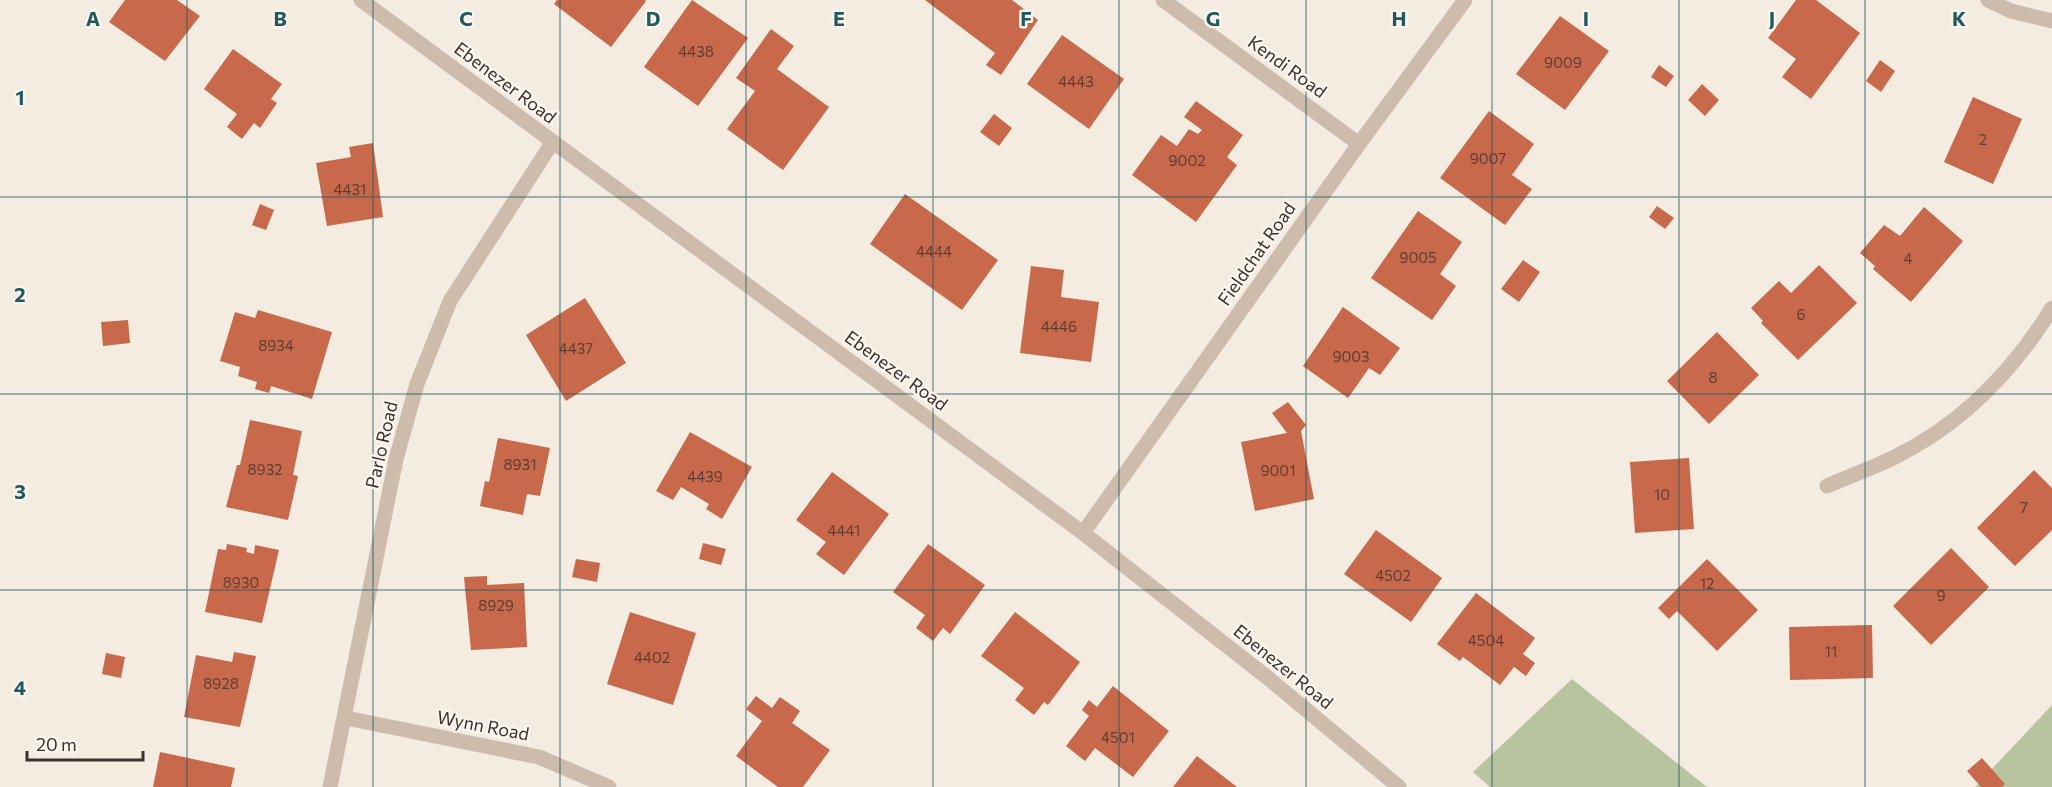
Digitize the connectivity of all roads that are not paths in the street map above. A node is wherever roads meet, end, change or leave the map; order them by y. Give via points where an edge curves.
1 (361, 0) edge
2 (1163, 0) edge
3 (1465, 0) edge
4 (1988, 0) edge
5 (2052, 21) edge
6 (552, 143) junction
7 (1359, 144) junction
8 (2052, 308) edge
9 (1827, 486) dead end
10 (1083, 533) junction
11 (346, 718) junction
12 (330, 787) edge
13 (609, 787) edge
14 (1399, 787) edge

1 - 6 street, Ebenezer Road
2 - 7 street, Kendi Road
3 - 7 street, Fieldchat Road
4 - 5 street via 2011,11
6 - 10 street, Ebenezer Road
6 - 11 street, Parlo Road via 450,301 417,384 396,459
7 - 10 street, Fieldchat Road
8 - 9 street via 1992,389 1949,425 1896,457
10 - 14 street, Ebenezer Road
11 - 12 street, Parlo Road
11 - 13 street, Wynn Road via 539,757

